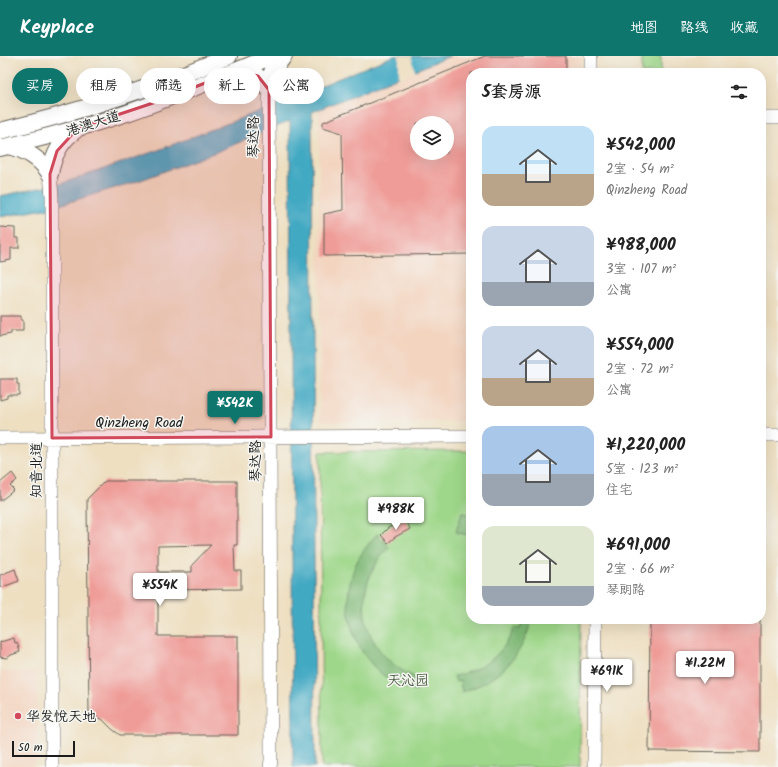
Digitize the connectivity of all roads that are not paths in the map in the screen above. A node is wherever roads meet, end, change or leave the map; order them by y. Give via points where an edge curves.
1 (229, 56) edge
2 (272, 56) edge
3 (284, 56) edge
4 (591, 56) edge
5 (243, 68) edge
6 (275, 68) edge
7 (591, 68) edge
8 (260, 78) edge
9 (204, 83) edge
10 (268, 88) edge
11 (269, 104) edge
12 (766, 118) edge
13 (778, 118) edge
14 (78, 128) junction
15 (0, 131) edge
16 (4, 147) edge
17 (50, 174) junction
18 (766, 435) edge
19 (778, 435) edge
20 (466, 436) edge
21 (271, 437) junction
22 (0, 438) edge
23 (52, 438) junction
24 (595, 624) edge
25 (272, 765) edge
26 (52, 767) edge
27 (594, 767) edge

1 - 15 main road, 港澳大道 via 122,97
2 - 5 main road, 港澳大道
3 - 6 main road
4 - 7 street
8 - 10 main road
9 - 14 main road, 港澳大道
11 - 21 street, 琴达路
12 - 13 street
14 - 16 main road, 港澳大道
14 - 17 main road via 66,138 57,151
16 - 17 main road via 29,153 41,162
17 - 23 street, 知音北道
18 - 19 street
20 - 21 street, Qinzheng Road
21 - 23 street, Qinzheng Road
21 - 25 street, 琴达路
22 - 23 street, Qinzheng Road
23 - 26 street, 知音北道
24 - 27 street

